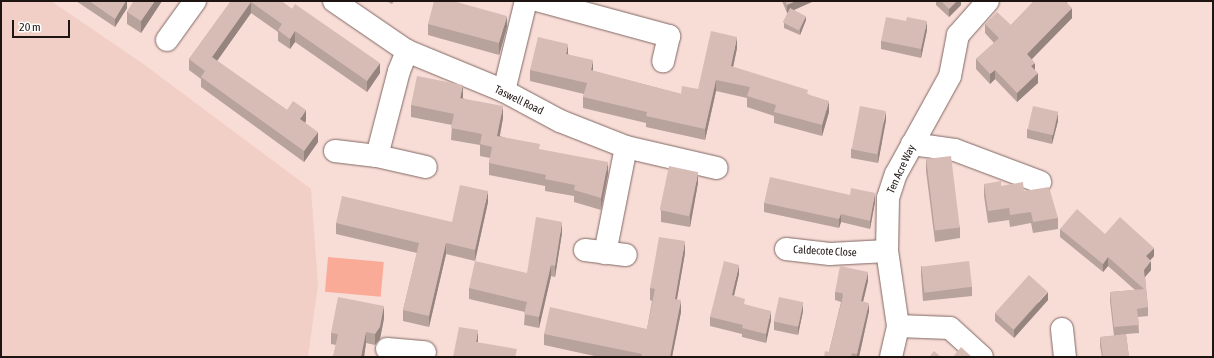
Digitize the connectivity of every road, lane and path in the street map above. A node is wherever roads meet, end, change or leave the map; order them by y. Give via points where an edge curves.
1 (195, 1) edge
2 (334, 1) edge
3 (526, 1) edge
4 (540, 1) edge
5 (988, 1) edge
6 (167, 40) dead end
7 (407, 51) junction
8 (663, 61) dead end
9 (504, 91) junction
10 (912, 144) junction
11 (626, 147) junction
12 (335, 151) dead end
13 (377, 156) junction
14 (426, 167) dead end
15 (717, 168) dead end
16 (1040, 182) dead end
17 (786, 249) dead end
18 (887, 250) junction
19 (605, 253) dead end
20 (898, 326) junction
21 (1062, 329) dead end
22 (891, 357) edge
23 (982, 357) edge
24 (1065, 357) edge

1 - 6 street
2 - 7 street, Taswell Road
3 - 9 street
4 - 8 street via 669,36
5 - 10 street, Ten Acre Way via 958,35 950,76
7 - 9 street, Taswell Road
7 - 13 street via 399,71
9 - 11 street, Taswell Road via 560,121
10 - 16 street via 955,150
10 - 18 street, Ten Acre Way via 888,198
11 - 15 street, Taswell Road
11 - 19 street
12 - 13 street
13 - 14 street
17 - 18 street, Caldecote Close via 830,254
18 - 20 street, Ten Acre Way
20 - 22 street, Ten Acre Way
20 - 23 street via 950,328
21 - 24 street

